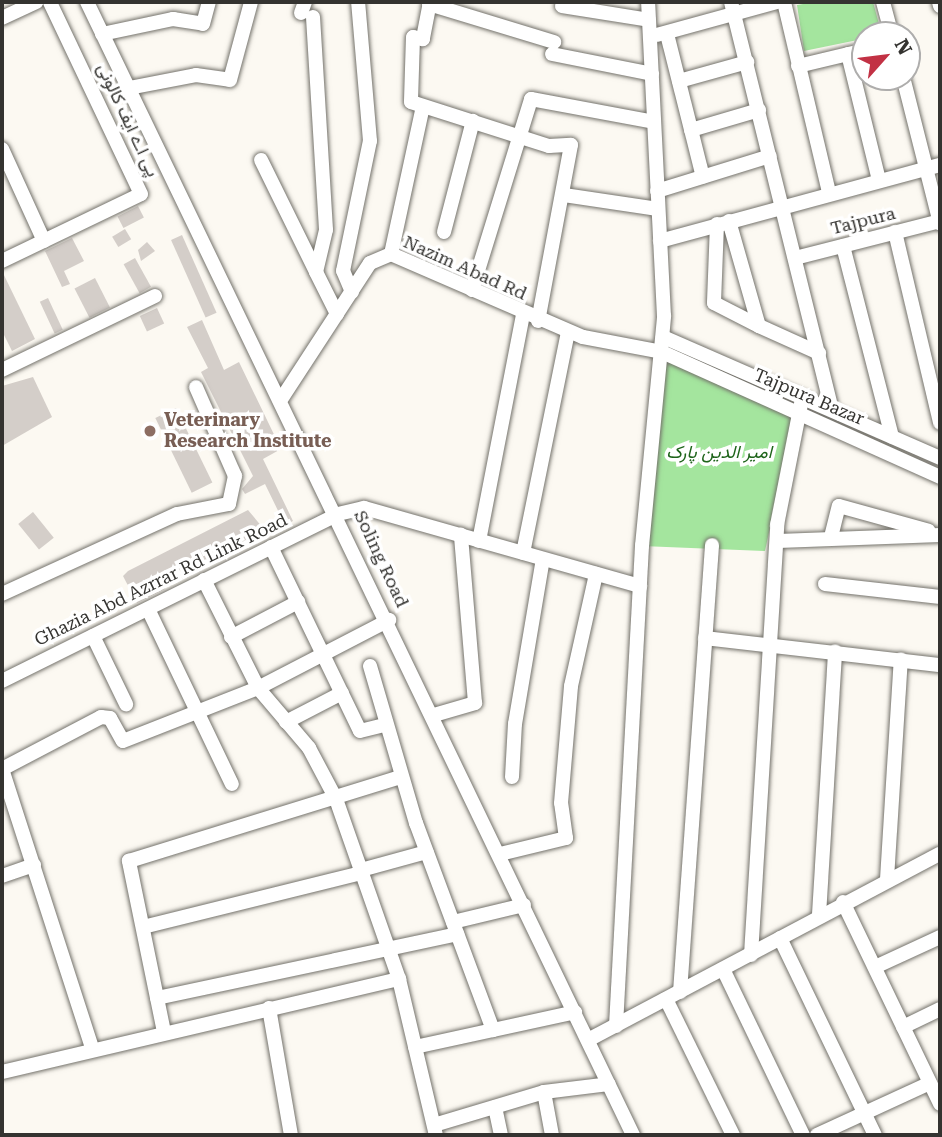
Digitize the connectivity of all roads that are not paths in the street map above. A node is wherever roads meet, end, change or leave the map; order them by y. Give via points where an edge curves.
1 (36, 2) edge
2 (50, 2) edge
3 (87, 2) edge
4 (209, 2) edge
5 (251, 2) edge
6 (358, 2) edge
7 (648, 2) edge
8 (777, 2) edge
9 (784, 2) edge
10 (883, 2) edge
11 (430, 3) edge
12 (562, 6) dead end
13 (733, 9) edge
14 (306, 11) edge
15 (2, 18) edge
16 (888, 21) edge
17 (650, 28) junction
18 (102, 34) junction
19 (667, 34) junction
20 (851, 53) edge
21 (848, 54) junction
22 (747, 62) junction
23 (799, 66) junction
24 (652, 74) junction
25 (679, 80) junction
26 (129, 88) junction
27 (908, 91) edge
28 (423, 106) junction
29 (759, 110) junction
30 (473, 121) junction
31 (654, 122) junction
32 (691, 130) junction
33 (520, 134) junction
34 (2, 149) edge
35 (770, 156) junction
36 (261, 160) dead end
37 (933, 167) edge
38 (703, 177) junction
39 (879, 180) junction
40 (657, 191) junction
41 (829, 193) junction
42 (564, 195) junction
43 (782, 205) junction
44 (658, 209) junction
45 (940, 221) edge
46 (723, 223) junction
47 (444, 232) dead end
48 (895, 232) junction
49 (44, 241) junction
50 (660, 241) junction
51 (843, 246) junction
52 (391, 254) junction
53 (795, 258) junction
54 (2, 261) edge
55 (316, 272) junction
56 (471, 290) junction
57 (352, 292) junction
58 (155, 296) dead end
59 (337, 314) junction
60 (523, 315) junction
61 (538, 321) junction
62 (759, 326) junction
63 (568, 332) junction
64 (663, 337) junction
65 (662, 352) junction
66 (819, 353) junction
67 (934, 362) edge
68 (2, 370) edge
69 (196, 387) dead end
70 (282, 398) junction
71 (798, 406) junction
72 (832, 410) junction
73 (940, 423) edge
74 (892, 437) junction
75 (940, 458) edge
76 (940, 477) edge
77 (338, 514) junction
78 (461, 535) junction
79 (940, 535) edge
80 (831, 537) junction
81 (479, 541) junction
82 (778, 541) junction
83 (712, 545) dead end
84 (271, 547) junction
85 (523, 553) junction
86 (543, 559) junction
87 (596, 574) junction
88 (204, 580) junction
89 (825, 584) dead end
90 (640, 586) junction
91 (2, 594) edge
92 (940, 597) edge
93 (298, 602) junction
94 (148, 609) junction
95 (389, 620) junction
96 (93, 636) junction
97 (231, 637) junction
98 (705, 638) junction
99 (772, 644) junction
100 (835, 651) junction
101 (324, 654) junction
102 (901, 659) junction
103 (940, 664) edge
104 (370, 666) dead end
105 (2, 681) edge
106 (258, 688) junction
107 (342, 693) junction
108 (127, 704) dead end
109 (198, 712) junction
110 (434, 715) junction
111 (286, 722) junction
112 (384, 725) junction
113 (2, 769) edge
114 (401, 777) junction
115 (512, 777) dead end
116 (232, 784) dead end
117 (336, 799) junction
118 (427, 852) junction
119 (940, 853) edge
120 (500, 854) junction
121 (34, 865) junction
122 (361, 872) junction
123 (2, 876) edge
124 (887, 879) junction
125 (843, 902) junction
126 (524, 905) junction
127 (819, 915) junction
128 (143, 927) junction
129 (455, 928) junction
130 (940, 937) edge
131 (780, 938) junction
132 (388, 949) junction
133 (751, 955) junction
134 (874, 967) junction
135 (723, 969) junction
136 (399, 979) junction
137 (680, 992) junction
138 (157, 998) junction
139 (666, 999) junction
140 (269, 1009) junction
141 (940, 1009) edge
142 (575, 1012) junction
143 (616, 1026) junction
144 (903, 1027) junction
145 (493, 1030) junction
146 (164, 1032) junction
147 (588, 1040) junction
148 (415, 1047) junction
149 (92, 1048) junction
150 (2, 1072) edge
151 (609, 1084) junction
152 (544, 1092) junction
153 (936, 1093) edge
154 (495, 1107) junction
155 (865, 1114) junction
156 (435, 1130) edge
157 (291, 1135) edge
158 (501, 1135) edge
159 (552, 1135) edge
160 (633, 1135) edge
161 (733, 1135) edge
162 (803, 1135) edge
163 (817, 1135) edge
164 (875, 1135) edge

1 - 15 street
2 - 49 street, پی اے ایف کالونی via 141,194
3 - 18 street, Soling Road
4 - 18 street via 203,24 173,19
5 - 26 street via 230,80 196,75
6 - 57 street via 370,141 343,271
7 - 17 street
8 - 13 street
9 - 23 street
10 - 16 street
11 - 24 street via 553,48
11 - 28 street via 423,39 413,37 411,102
12 - 17 street
13 - 19 street
13 - 22 street
14 - 55 street via 326,230
17 - 19 street
17 - 24 street
18 - 26 street, Soling Road
19 - 25 street
20 - 21 street
21 - 23 street
21 - 39 street
22 - 25 street
22 - 29 street
23 - 41 street
24 - 31 street
25 - 32 street
26 - 70 street, Soling Road
27 - 37 street
28 - 30 street
28 - 52 street
29 - 32 street
29 - 35 street
30 - 33 street
30 - 47 street
31 - 33 street via 531,99
31 - 40 street
32 - 38 street
33 - 42 street via 549,146 571,145
33 - 56 street
34 - 49 street
35 - 38 street
35 - 43 street
36 - 55 street
37 - 39 street
37 - 45 street
38 - 40 street
39 - 41 street
40 - 44 street
41 - 43 street
42 - 44 street
42 - 61 street
43 - 46 street
43 - 53 street
44 - 50 street
45 - 48 street, Tajpura
46 - 50 street
46 - 62 street
46 - 62 street via 713,303
48 - 51 street, Tajpura
48 - 67 street
49 - 54 street, پی اے ایف کالونی
50 - 64 street
51 - 53 street, Tajpura
51 - 74 street
52 - 56 street, Nazim Abad Rd
52 - 57 street, Nazim Abad Rd via 379,255
53 - 66 street
55 - 59 street
56 - 60 street, Nazim Abad Rd
57 - 59 street, Nazim Abad Rd
58 - 68 street
59 - 70 street, Nazim Abad Rd
60 - 61 street, Nazim Abad Rd
60 - 81 street
61 - 63 street, Nazim Abad Rd
62 - 66 street
63 - 65 street, Nazim Abad Rd
63 - 85 street
64 - 65 street
64 - 71 street, Tajpura Bazar
65 - 71 street, Tajpura Bazar
65 - 90 street
66 - 72 street
67 - 73 street
69 - 91 street via 235,476 229,504 177,514
70 - 77 street, Soling Road
71 - 72 street, Tajpura Bazar
71 - 76 street, Tajpura Bazar
71 - 82 street
72 - 74 street, Tajpura Bazar
74 - 75 street, Tajpura Bazar
77 - 78 street, Ghazia Abd Azrrar Rd Link Road via 364,508
77 - 84 street, Ghazia Abd Azrrar Rd Link Road
77 - 95 street, Soling Road
78 - 81 street, Ghazia Abd Azrrar Rd Link Road
78 - 110 street via 475,703
79 - 80 street
79 - 80 street via 839,506
80 - 82 street
81 - 85 street, Ghazia Abd Azrrar Rd Link Road
82 - 99 street
83 - 98 street
84 - 88 street, Ghazia Abd Azrrar Rd Link Road
84 - 93 street
85 - 86 street, Ghazia Abd Azrrar Rd Link Road
86 - 87 street, Ghazia Abd Azrrar Rd Link Road
86 - 115 street via 515,724
87 - 90 street, Ghazia Abd Azrrar Rd Link Road
87 - 120 street via 571,686 561,803 566,838
88 - 94 street, Ghazia Abd Azrrar Rd Link Road
88 - 97 street
89 - 92 street
90 - 143 street
93 - 97 street
93 - 101 street
94 - 96 street, Ghazia Abd Azrrar Rd Link Road
94 - 109 street
95 - 101 street
95 - 110 street, Soling Road
96 - 105 street, Ghazia Abd Azrrar Rd Link Road
96 - 108 street
97 - 106 street
98 - 99 street
98 - 137 street
99 - 100 street
99 - 133 street
100 - 102 street
100 - 127 street
101 - 106 street
101 - 107 street
102 - 103 street
102 - 124 street
104 - 112 street
106 - 109 street
106 - 111 street
107 - 111 street
107 - 112 street via 360,731
109 - 113 street via 123,741 110,718 101,717
109 - 116 street
110 - 120 street, Soling Road
111 - 117 street
112 - 114 street
113 - 121 street
114 - 117 street
114 - 118 street
117 - 122 street
117 - 128 street via 131,859
118 - 122 street
118 - 129 street
119 - 124 street
120 - 126 street, Soling Road
121 - 123 street
121 - 149 street
122 - 128 street
122 - 132 street
124 - 125 street
125 - 127 street
125 - 134 street
126 - 129 street
126 - 142 street, Soling Road
127 - 131 street
128 - 138 street
129 - 132 street
129 - 145 street
130 - 134 street
131 - 133 street
131 - 155 street
132 - 136 street
132 - 138 street
133 - 135 street
134 - 144 street
135 - 137 street
135 - 162 street
136 - 140 street
136 - 148 street
137 - 139 street
138 - 146 street
139 - 143 street
139 - 161 street
140 - 146 street
140 - 157 street
141 - 144 street
142 - 145 street
142 - 147 street, Soling Road
143 - 147 street
144 - 153 street
145 - 148 street
146 - 149 street
147 - 151 street, Soling Road
148 - 156 street
149 - 150 street
151 - 152 street
151 - 160 street, Soling Road
152 - 154 street
152 - 159 street
153 - 155 street
154 - 156 street
154 - 158 street
155 - 163 street
155 - 164 street

